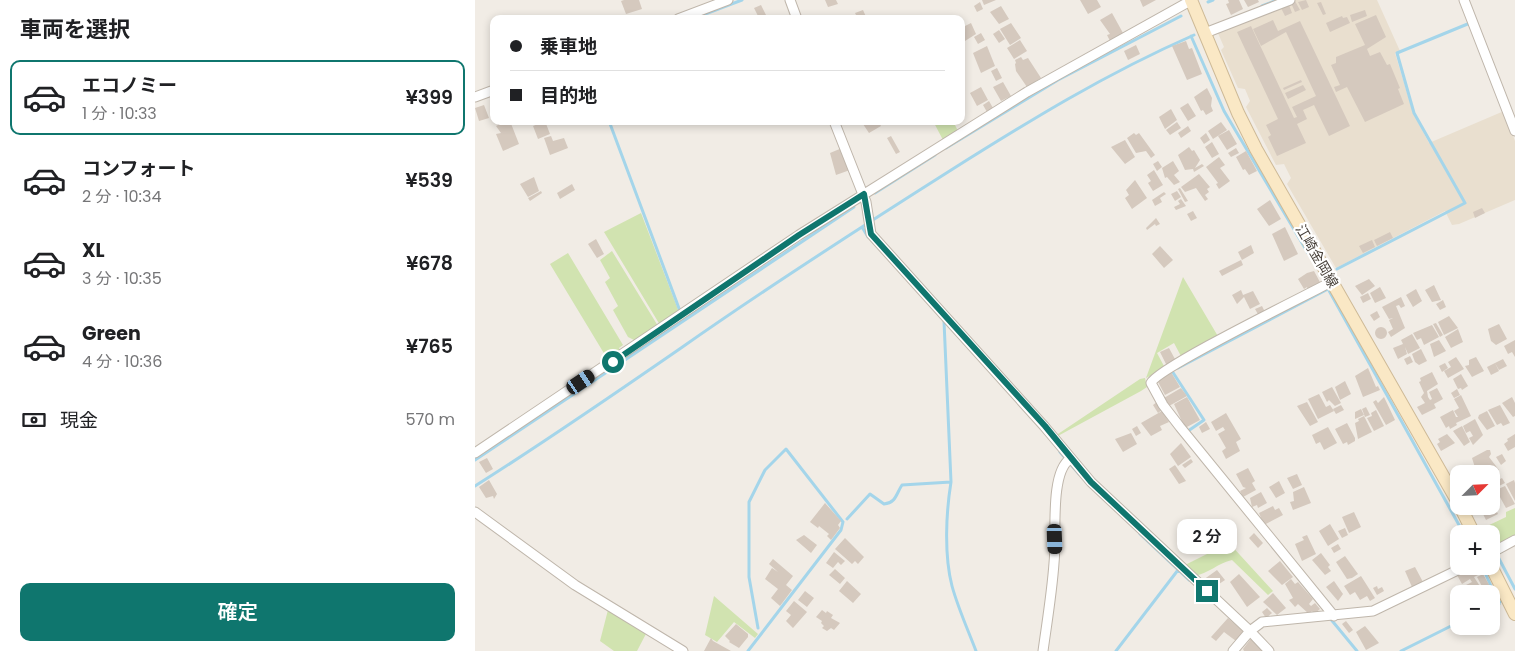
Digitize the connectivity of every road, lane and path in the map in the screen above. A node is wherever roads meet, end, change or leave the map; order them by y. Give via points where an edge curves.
1 (728, 0) edge
2 (790, 0) edge
3 (1192, 0) edge
4 (1290, 0) edge
5 (1464, 0) edge
6 (689, 15) edge
7 (796, 15) edge
8 (1205, 33) junction
9 (490, 91) edge
10 (475, 96) edge
11 (837, 125) edge
12 (1515, 131) edge
13 (864, 194) junction
14 (1328, 284) junction
15 (475, 453) edge
16 (1068, 460) junction
17 (1450, 490) edge
18 (475, 512) edge
19 (1515, 540) edge
20 (1500, 548) edge
21 (1450, 574) edge
22 (1496, 575) edge
23 (1515, 614) edge
24 (1331, 616) junction
25 (1249, 632) junction
26 (683, 651) edge
27 (1043, 651) edge
28 (1233, 651) edge
29 (1269, 651) edge

1 - 6 street
2 - 7 street
3 - 8 main road, 江崎金岡線
3 - 13 street via 1027,92
4 - 8 street
5 - 12 street
8 - 14 main road, 江崎金岡線 via 1255,149
9 - 10 street
11 - 13 street
13 - 15 street
13 - 16 street via 871,234 1045,426
14 - 17 main road, 江崎金岡線
14 - 24 street via 1183,360 1159,374 1151,383 1163,406
16 - 25 street
16 - 27 street via 1054,515 1054,564
18 - 26 street via 575,584
19 - 20 street
21 - 24 street via 1373,611
22 - 23 main road
24 - 25 street via 1262,622
25 - 28 street
25 - 29 street

